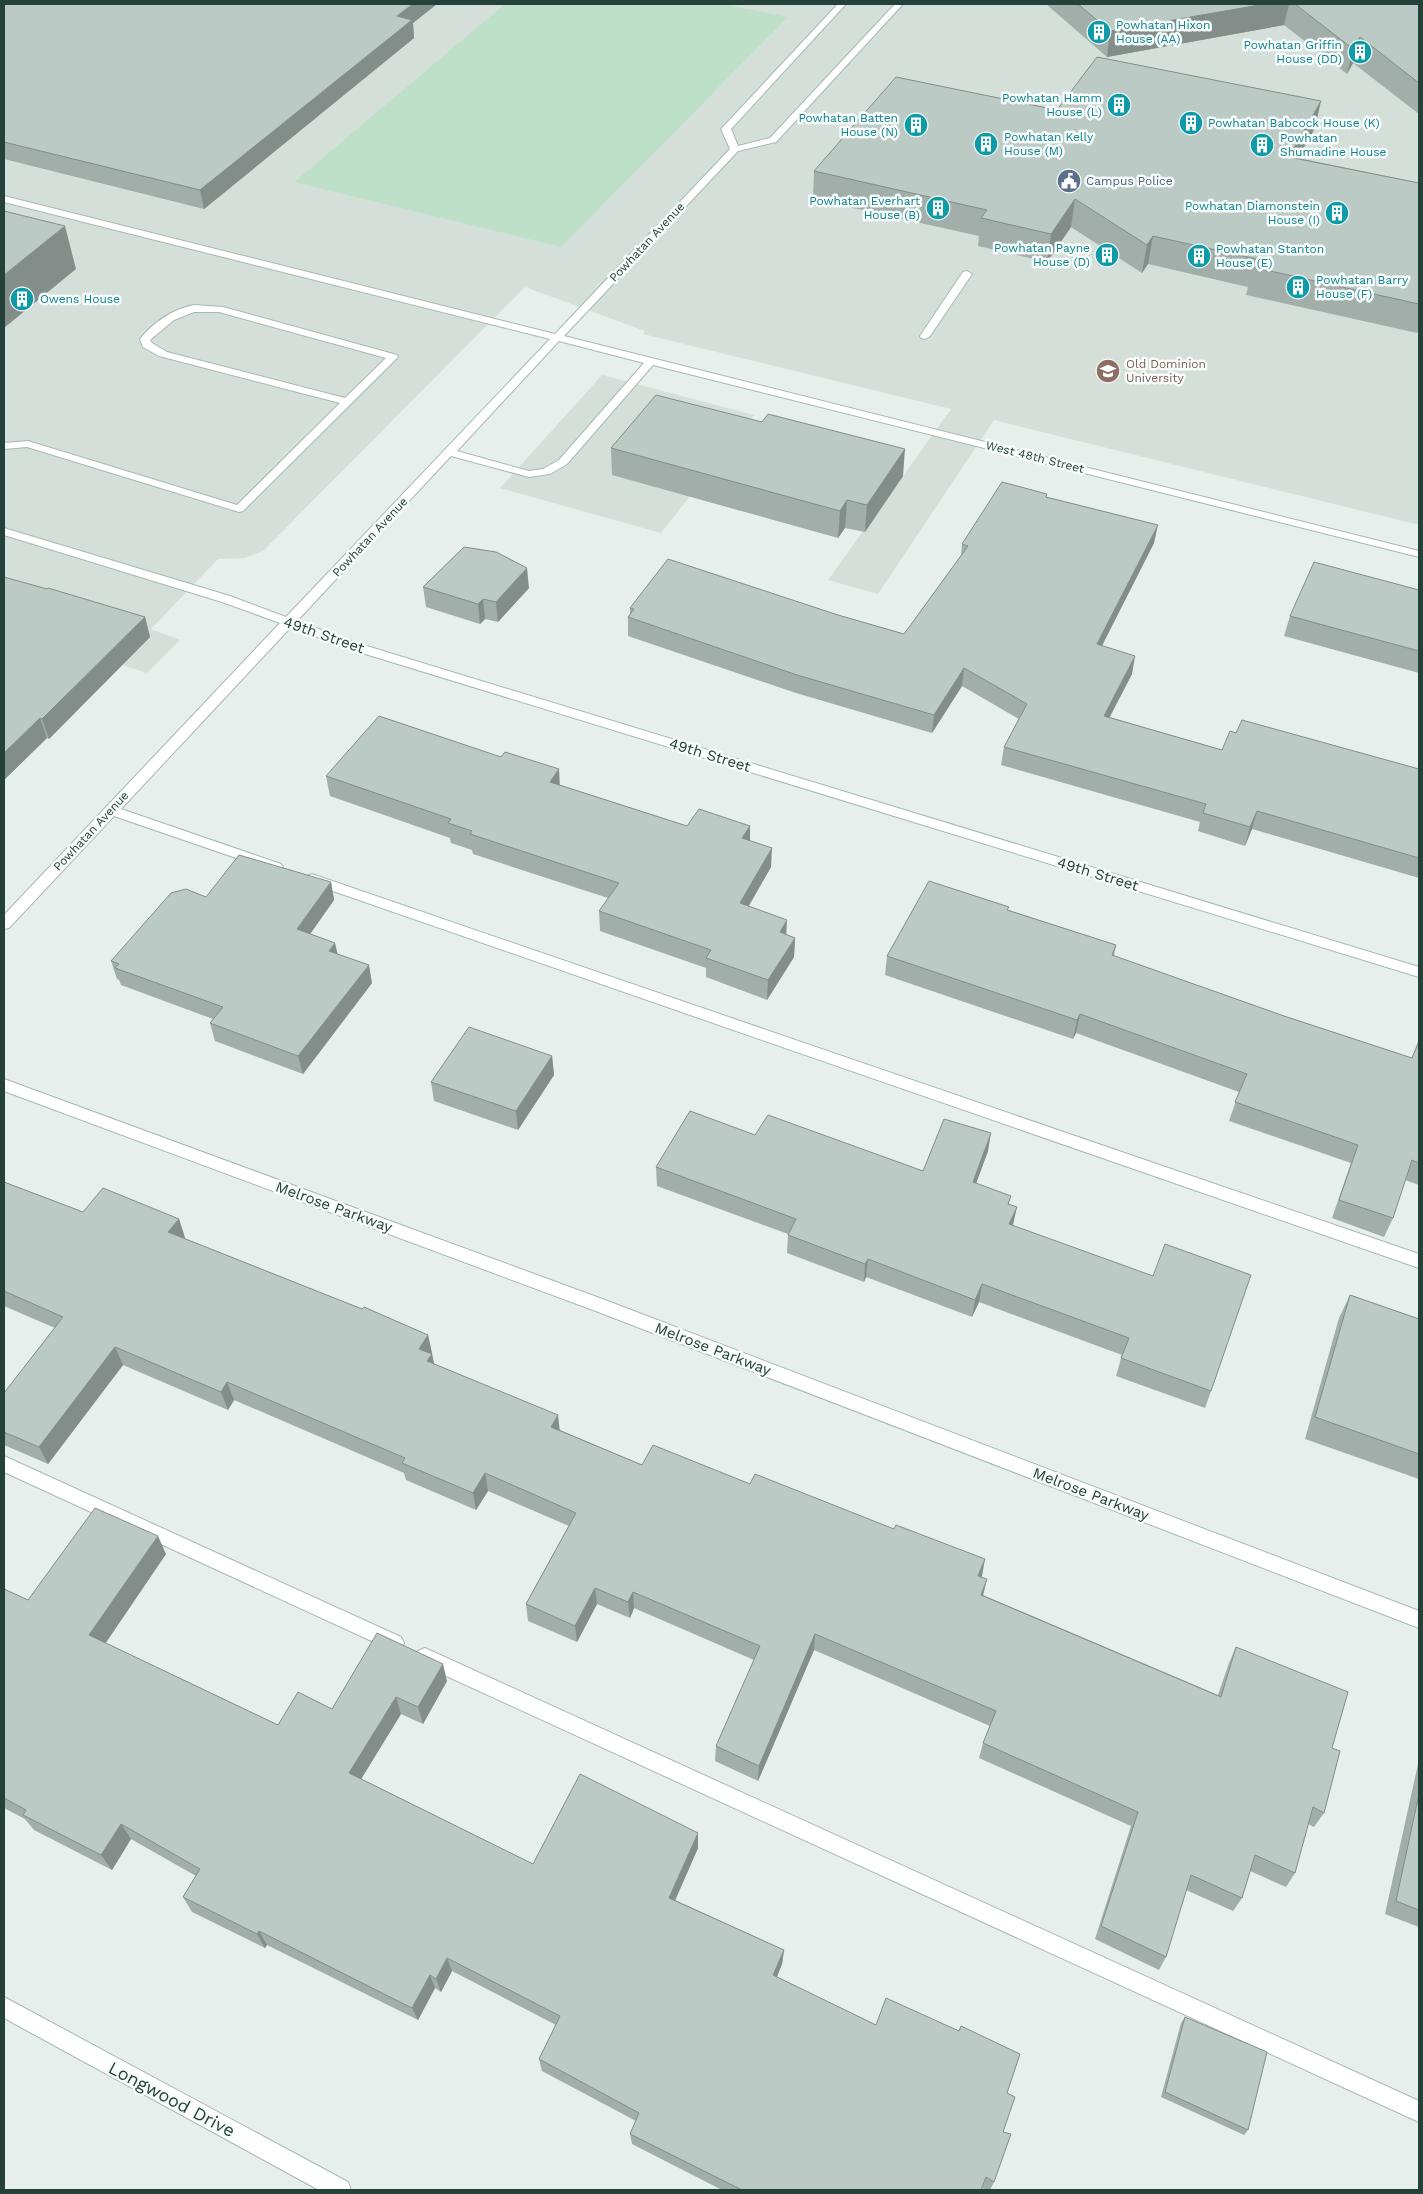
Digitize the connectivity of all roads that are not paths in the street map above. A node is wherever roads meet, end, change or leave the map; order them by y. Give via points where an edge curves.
1 (842, 4) edge
2 (899, 4) edge
3 (735, 149) junction
4 (4, 199) edge
5 (967, 274) dead end
6 (925, 336) dead end
7 (557, 338) junction
8 (651, 360) junction
9 (347, 402) junction
10 (4, 446) edge
11 (448, 452) junction
12 (4, 531) edge
13 (1419, 554) edge
14 (288, 622) junction
15 (111, 810) junction
16 (4, 924) edge
17 (1419, 972) edge
18 (4, 1085) edge
19 (1419, 1261) edge
20 (4, 1464) edge
21 (1419, 1620) edge
22 (4, 2008) edge
23 (1419, 2112) edge
24 (340, 2190) edge

1 - 3 street via 726,129
2 - 3 street via 773,140
3 - 7 street, Powhatan Avenue
4 - 7 street, West 48th Street
5 - 6 street
7 - 8 street, West 48th Street
7 - 11 street, Powhatan Avenue
8 - 11 street via 563,462 546,472 529,474
8 - 13 street, West 48th Street
9 - 9 street via 393,357 219,309 197,307 178,311 145,339 147,345 163,354
9 - 10 street via 239,509 28,444
11 - 14 street, Powhatan Avenue
12 - 14 street, 49th Street via 226,599
14 - 15 street, Powhatan Avenue
14 - 17 street, 49th Street via 363,649
15 - 16 street, Powhatan Avenue
15 - 19 street
18 - 21 street, Melrose Parkway via 599,1305
20 - 23 street
22 - 24 street, Longwood Drive

